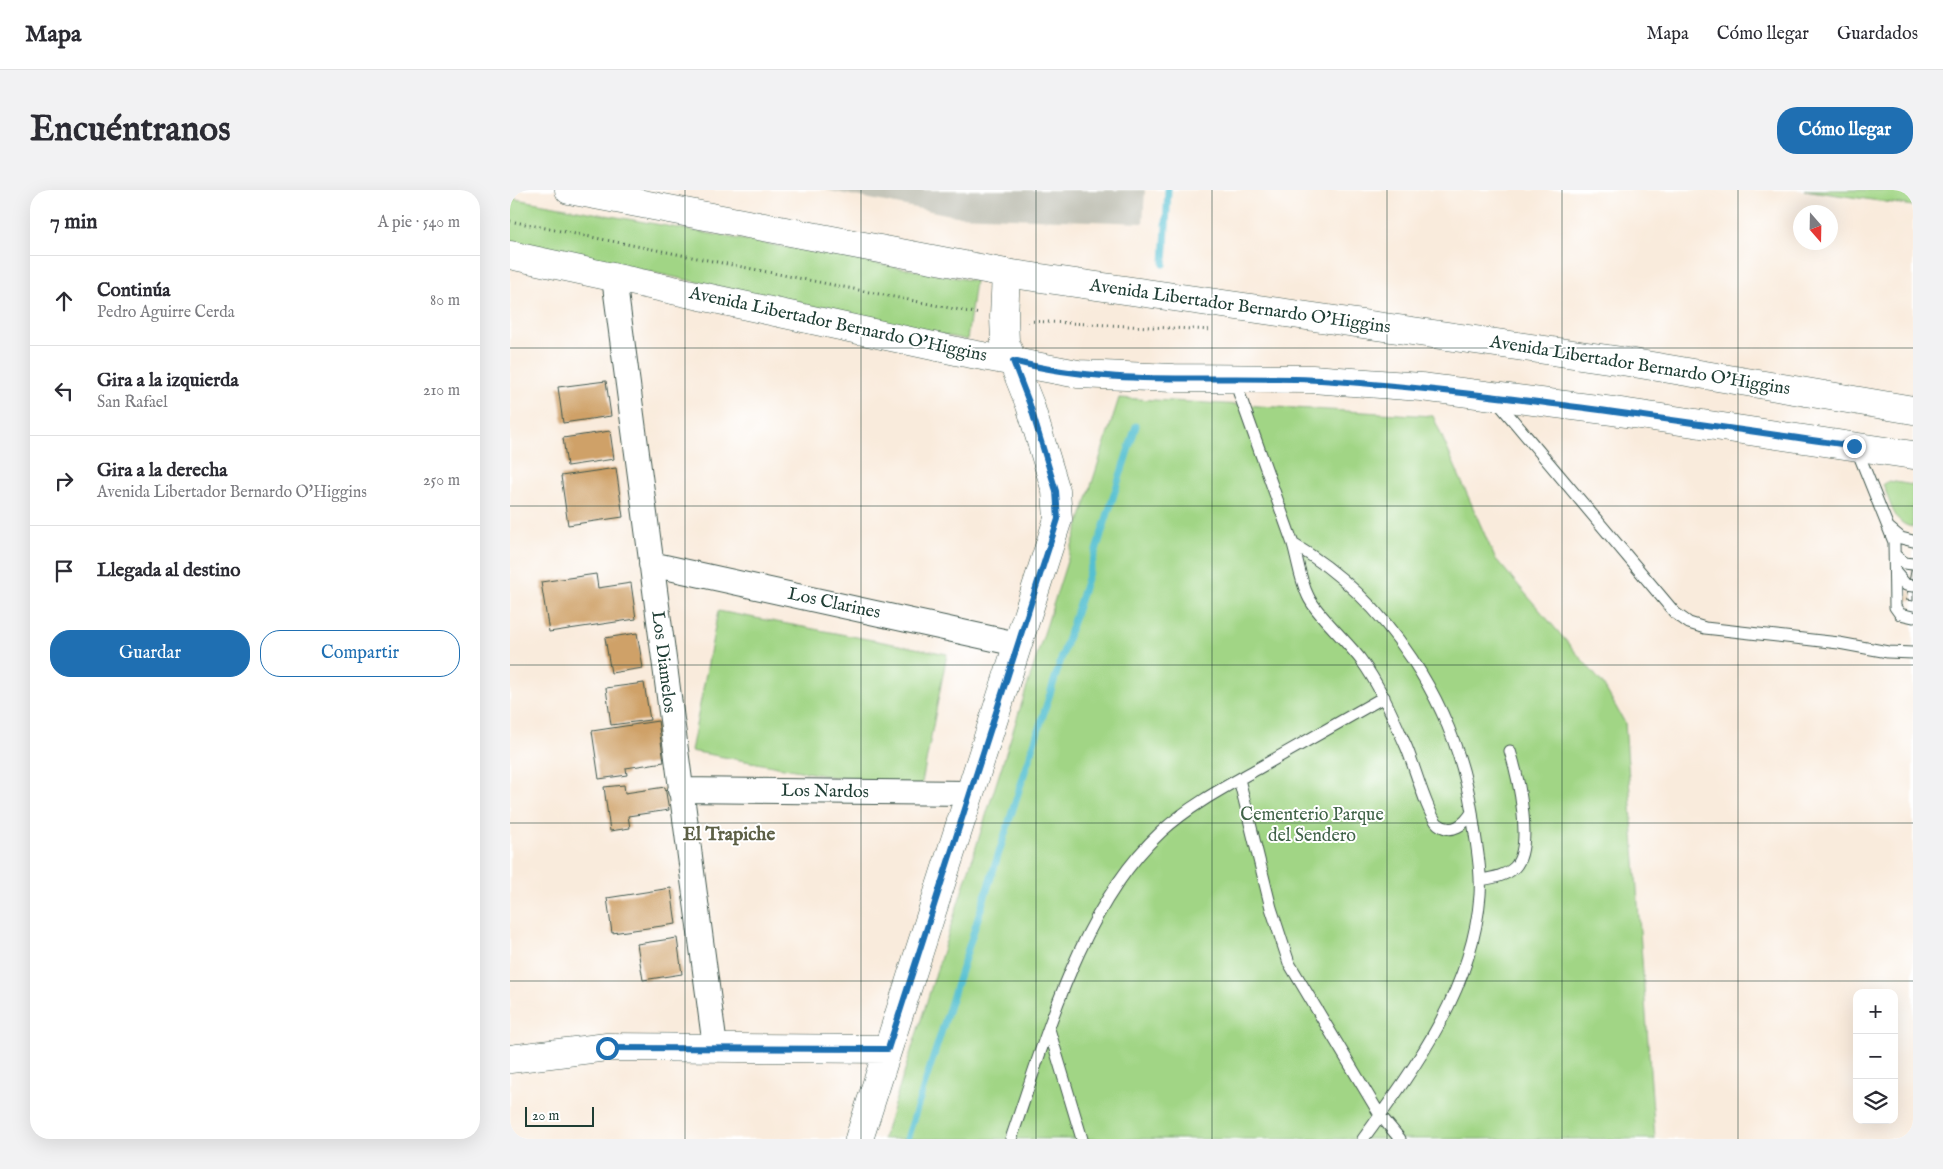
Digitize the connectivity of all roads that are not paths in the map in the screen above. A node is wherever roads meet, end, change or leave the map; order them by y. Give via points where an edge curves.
1 (569, 190) edge
2 (510, 255) edge
3 (1006, 273) junction
4 (614, 278) junction
5 (1013, 361) junction
6 (1233, 378) junction
7 (1493, 396) junction
8 (1913, 410) edge
9 (1854, 446) junction
10 (1913, 455) edge
11 (1889, 528) junction
12 (1913, 541) edge
13 (1293, 544) junction
14 (1895, 555) junction
15 (651, 564) junction
16 (1913, 564) edge
17 (1895, 572) junction
18 (1913, 586) edge
19 (1913, 617) edge
20 (1017, 644) junction
21 (1913, 653) edge
22 (1384, 697) junction
23 (1510, 751) dead end
24 (1239, 779) junction
25 (680, 790) junction
26 (970, 793) junction
27 (1472, 812) junction
28 (1480, 880) junction
29 (1049, 1029) junction
30 (715, 1047) junction
31 (888, 1049) junction
32 (510, 1059) edge
33 (1380, 1115) junction
34 (859, 1139) edge
35 (1011, 1139) edge
36 (1082, 1139) edge
37 (1363, 1139) edge
38 (1400, 1139) edge

1 - 3 main road, Avenida Libertador Bernardo O'Higgins
2 - 4 main road, Avenida Libertador Bernardo O'Higgins
3 - 5 main road via 1004,317 1006,342
3 - 8 main road, Avenida Libertador Bernardo O'Higgins via 1622,361
4 - 5 main road, Avenida Libertador Bernardo O'Higgins
4 - 15 street, Los Diamelos
5 - 6 main road, Avenida Libertador Bernardo O'Higgins via 1078,374
5 - 20 main road via 1030,405 1059,511
6 - 7 main road, Avenida Libertador Bernardo O'Higgins via 1332,380
6 - 13 lane
7 - 9 main road, Avenida Libertador Bernardo O'Higgins
7 - 21 lane via 1675,613 1689,623 1705,628
9 - 10 main road, Avenida Libertador Bernardo O'Higgins
9 - 11 lane via 1861,456
11 - 12 lane via 1901,538
11 - 14 lane
13 - 22 lane via 1307,595 1362,662
13 - 27 lane via 1350,587 1387,626 1416,664 1454,742
14 - 16 lane via 1904,563
14 - 17 lane
15 - 20 street, Los Clarines
15 - 25 street, Los Diamelos
17 - 18 lane via 1906,584
17 - 19 lane via 1896,607 1900,614
20 - 26 main road
22 - 24 lane
22 - 27 lane via 1437,823 1446,828 1457,828
23 - 28 lane via 1521,797 1522,850 1519,861 1508,872
24 - 29 lane via 1173,822 1143,851 1118,882 1085,940
24 - 33 lane via 1271,908 1289,963
25 - 26 street, Los Nardos
25 - 30 street, Los Diamelos
26 - 31 main road
27 - 28 lane
28 - 33 lane via 1473,937 1458,987 1435,1035
29 - 35 lane
29 - 36 lane
30 - 31 main road
30 - 32 main road via 607,1048
31 - 34 main road
33 - 37 lane
33 - 38 lane

